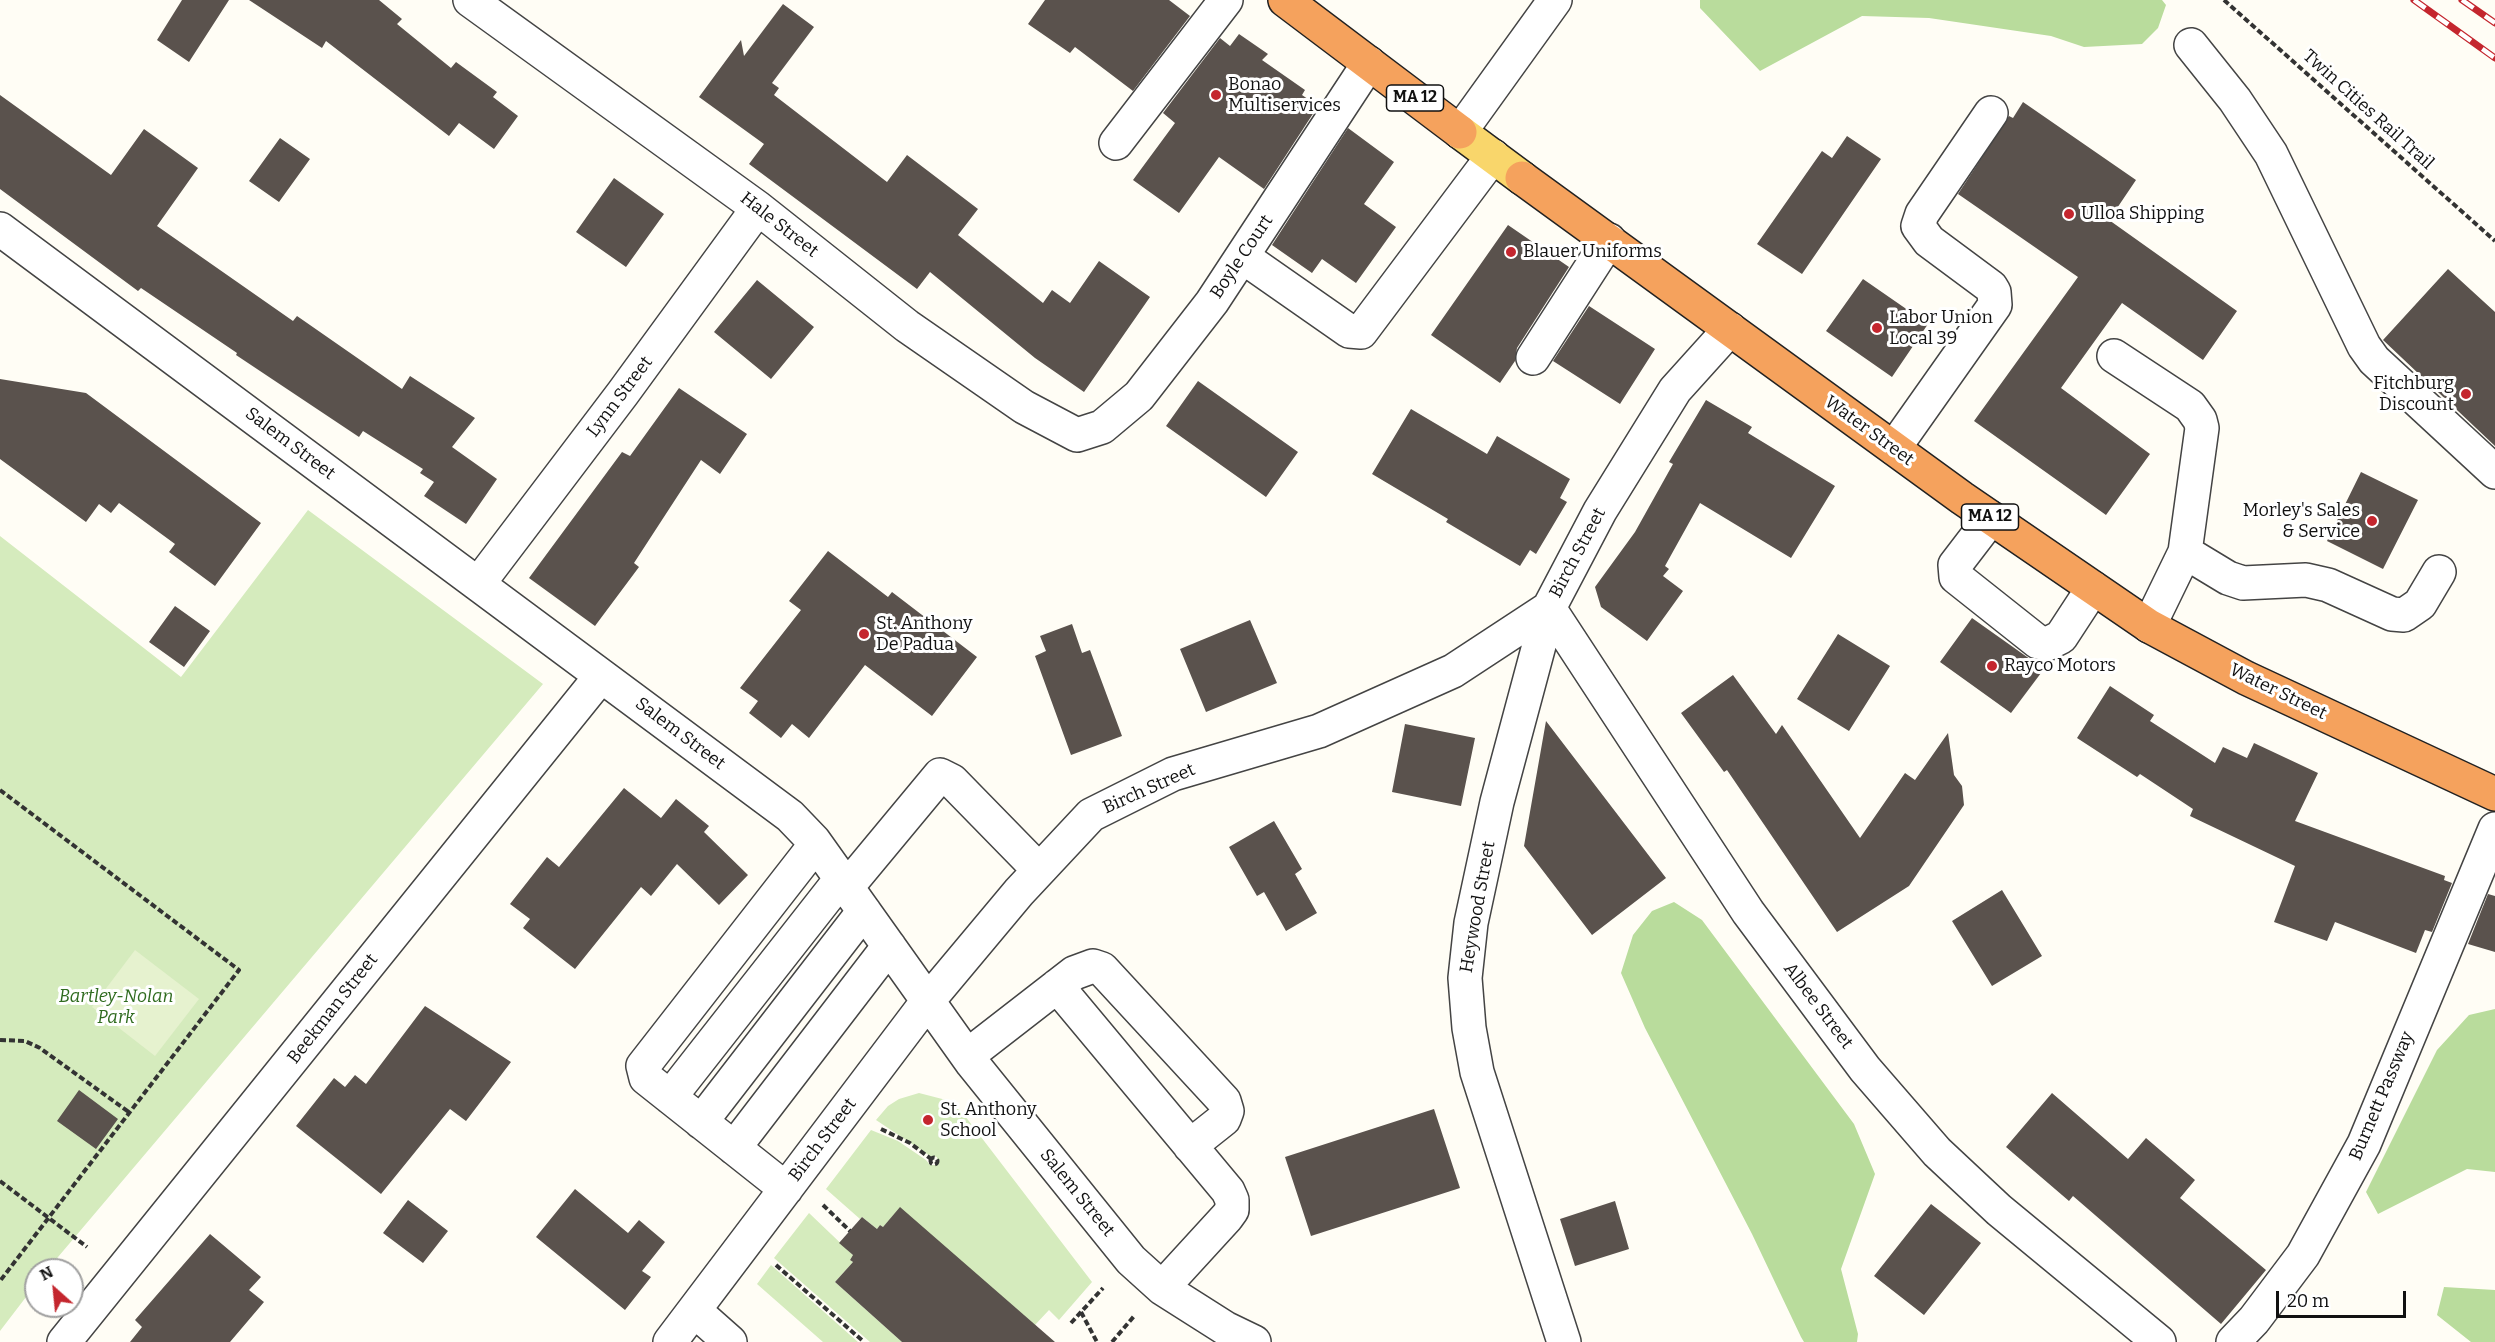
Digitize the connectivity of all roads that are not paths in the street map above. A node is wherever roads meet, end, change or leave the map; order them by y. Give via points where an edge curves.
1 (470, 0) edge
2 (1226, 0) edge
3 (1285, 0) edge
4 (1555, 0) edge
5 (2191, 45) dead end
6 (1369, 63) junction
7 (1991, 113) dead end
8 (1460, 132) junction
9 (1116, 143) dead end
10 (1493, 156) junction
11 (1522, 178) joint
12 (758, 208) junction
13 (0, 229) edge
14 (1609, 240) junction
15 (1243, 257) junction
16 (1730, 329) junction
17 (2114, 356) dead end
18 (1533, 358) dead end
19 (1093, 430) joint
20 (1894, 448) junction
21 (2495, 472) edge
22 (1991, 518) junction
23 (2185, 552) junction
24 (2439, 572) dead end
25 (479, 583) junction
26 (2093, 588) junction
27 (1549, 608) junction
28 (2149, 626) junction
29 (601, 676) junction
30 (2495, 794) edge
31 (2495, 829) edge
32 (1039, 870) junction
33 (851, 893) junction
34 (1057, 986) junction
35 (927, 1002) junction
36 (967, 1056) junction
37 (694, 1116) junction
38 (1190, 1146) junction
39 (786, 1189) junction
40 (1162, 1288) junction
41 (695, 1311) junction
42 (1213, 1333) edge
43 (2154, 1340) edge
44 (64, 1342) edge
45 (670, 1342) edge
46 (730, 1342) edge
47 (1254, 1342) edge
48 (1564, 1342) edge
49 (2233, 1342) edge

1 - 12 street, Hale Street
2 - 9 street
3 - 6 highway, Water Street / MA 12
4 - 8 street
5 - 21 street via 2271,154 2369,353
6 - 8 highway, Water Street / MA 12
6 - 15 street, Boyle Court
7 - 20 street via 1922,214 1918,226 1929,241 1991,287 1995,305
8 - 10 main road, Water Street / MA 12
10 - 11 main road, Water Street / MA 12
10 - 15 street via 1361,332 1349,331
11 - 14 highway, Water Street / MA 12
12 - 19 street, Hale Street via 907,326 1024,407 1077,435
12 - 25 street, Lynn Street
13 - 25 street, Salem Street
14 - 16 highway, Water Street / MA 12
14 - 18 street
15 - 19 street, Boyle Court via 1139,396
16 - 20 highway, Water Street / MA 12
16 - 27 street, Birch Street via 1676,390 1600,511
17 - 23 street via 2190,406 2200,420 2201,443
20 - 22 highway, Water Street / MA 12
22 - 26 highway, Water Street / MA 12
22 - 26 street via 1955,565 1956,577 2038,642 2047,644 2061,637
23 - 24 street via 2243,583 2306,580 2328,585 2392,614 2404,615 2420,604
23 - 28 street
25 - 29 street, Salem Street
26 - 28 highway, Water Street / MA 12
27 - 32 street, Birch Street via 1453,671 1319,731 1173,774 1091,815
27 - 43 street, Albee Street via 1748,912 1865,1069 1937,1152
27 - 48 street, Heywood Street via 1497,802 1465,978 1477,1072
28 - 30 highway, Water Street / MA 12 via 2246,678
29 - 33 street, Salem Street via 790,816
29 - 44 street, Beekman Street
31 - 49 street, Burnett Passway via 2364,1144 2303,1255
32 - 33 street via 952,781 940,775
32 - 35 street, Birch Street
33 - 35 street, Salem Street
33 - 37 street
33 - 37 street
33 - 37 street
34 - 36 street
34 - 38 street
34 - 38 street via 1085,968 1102,969 1224,1101 1224,1119
35 - 36 street, Salem Street
35 - 39 street, Birch Street
36 - 40 street, Salem Street via 1131,1260
37 - 39 street
38 - 40 street via 1228,1191 1232,1210
39 - 41 street, Birch Street
40 - 42 street, Salem Street
41 - 45 street, Birch Street
41 - 46 street
42 - 47 street, Salem Street

